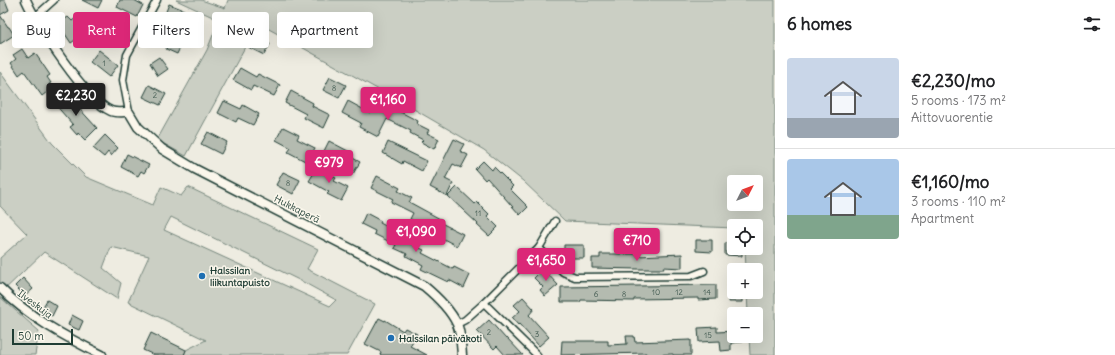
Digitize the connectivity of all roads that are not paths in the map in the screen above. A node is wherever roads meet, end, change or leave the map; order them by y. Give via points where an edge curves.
1 (26, 0) edge
2 (54, 0) edge
3 (157, 0) edge
4 (31, 12) edge
5 (41, 12) edge
6 (55, 48) edge
7 (129, 112) junction
8 (555, 222) dead end
9 (538, 248) junction
10 (704, 271) dead end
11 (0, 288) edge
12 (484, 303) junction
13 (457, 324) junction
14 (98, 354) edge
15 (462, 355) edge
16 (537, 355) edge

1 - 4 street
2 - 5 street
3 - 7 street via 127,55 123,80
6 - 7 street via 76,78 99,103 112,111
7 - 13 street, Hukkaperä via 138,127 162,150 424,286 441,301
8 - 9 street
9 - 10 street via 563,272 575,277 691,276
9 - 12 street
11 - 14 street, Ilveskuja via 46,326
12 - 13 street
12 - 16 street
13 - 15 street

